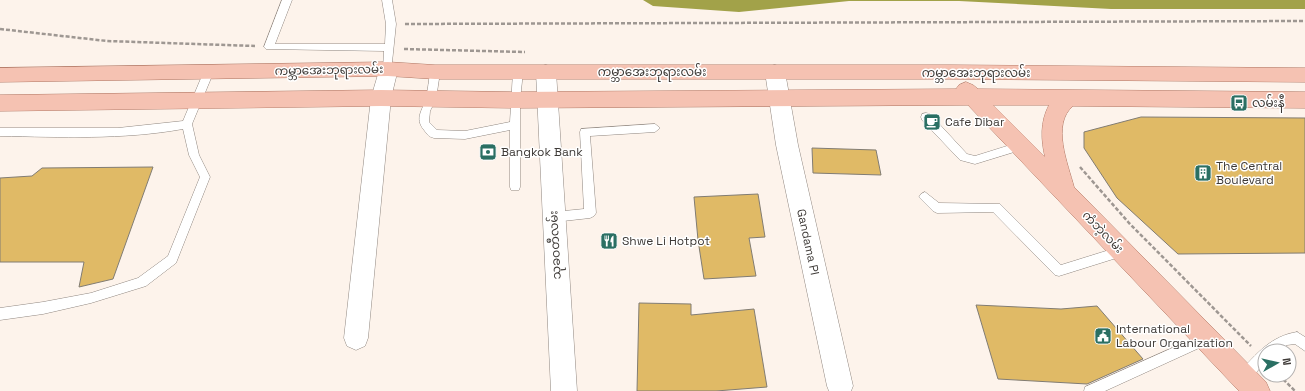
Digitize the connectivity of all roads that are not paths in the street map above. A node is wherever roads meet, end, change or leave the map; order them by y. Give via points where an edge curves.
1 (287, 0) edge
2 (387, 0) edge
3 (390, 48) junction
4 (388, 69) junction
5 (209, 71) junction
6 (435, 72) junction
7 (518, 72) junction
8 (546, 72) junction
9 (775, 72) junction
10 (950, 72) junction
11 (0, 76) edge
12 (1305, 76) edge
13 (971, 97) junction
14 (381, 98) junction
15 (778, 98) junction
16 (1068, 98) junction
17 (431, 99) junction
18 (515, 100) junction
19 (546, 100) junction
20 (1305, 100) edge
21 (196, 101) junction
22 (0, 103) edge
23 (926, 118) dead end
24 (187, 124) junction
25 (515, 125) junction
26 (655, 128) dead end
27 (0, 132) edge
28 (1020, 146) junction
29 (515, 187) dead end
30 (1064, 192) junction
31 (925, 197) dead end
32 (554, 217) junction
33 (1122, 251) junction
34 (0, 314) edge
35 (356, 338) dead end
36 (1206, 338) junction
37 (1280, 343) edge
38 (1305, 345) edge
39 (1257, 370) edge
40 (1250, 384) edge
41 (840, 386) dead end
42 (564, 391) edge
43 (1090, 391) edge

1 - 3 lane via 269,46
2 - 3 lane via 391,24
3 - 4 lane
4 - 5 main road, ကမ္ဘာအေးဘုရားလမ်း
4 - 6 main road, ကမ္ဘာအေးဘုရားလမ်း
4 - 14 street
5 - 11 main road, ကမ္ဘာအေးဘုရားလမ်း
5 - 21 lane
6 - 7 main road, ကမ္ဘာအေးဘုရားလမ်း
6 - 17 lane
7 - 8 main road, ကမ္ဘာအေးဘုရားလမ်း
7 - 18 lane
8 - 9 main road, ကမ္ဘာအေးဘုရားလမ်း
8 - 19 street, သုခဝတီလမ်း
9 - 10 main road, ကမ္ဘာအေးဘုရားလမ်း
9 - 15 street, Gandama Pl
10 - 12 main road, ကမ္ဘာအေးဘုရားလမ်း
10 - 13 main road, ကံဘဲ့လမ်း
13 - 15 main road, ကမ္ဘာအေးဘုရားလမ်း
13 - 16 main road, ကမ္ဘာအေးဘုရားလမ်း
13 - 28 main road, ကံဘဲ့လမ်း
14 - 17 main road, ကမ္ဘာအေးဘုရားလမ်း
14 - 21 main road, ကမ္ဘာအေးဘုရားလမ်း
14 - 35 street
15 - 19 main road, ကမ္ဘာအေးဘုရားလမ်း
15 - 41 street, Gandama Pl
16 - 20 main road, ကမ္ဘာအေးဘုရားလမ်း
16 - 30 main road via 1057,108 1052,126
17 - 18 main road, ကမ္ဘာအေးဘုရားလမ်း
17 - 25 lane via 425,111 424,123 434,134 465,135
18 - 19 main road, ကမ္ဘာအေးဘုရားလမ်း
18 - 25 lane
19 - 32 street, သုခဝတီလမ်း
21 - 22 main road, ကမ္ဘာအေးဘုရားလမ်း
21 - 24 lane
23 - 28 lane via 964,157 975,160
24 - 27 lane via 164,129 125,131
24 - 34 lane via 194,155 205,177 172,259 142,282 91,298
25 - 29 lane
26 - 32 lane via 585,132 590,213
28 - 30 main road, ကံဘဲ့လမ်း
30 - 33 main road, ကံဘဲ့လမ်း
31 - 33 lane via 937,208 996,207 1059,270
32 - 42 street, သုခဝတီလမ်း
33 - 36 main road, ကံဘဲ့လမ်း
36 - 40 main road, ကံဘဲ့လမ်း
36 - 43 lane
37 - 38 lane via 1297,338
39 - 40 lane

